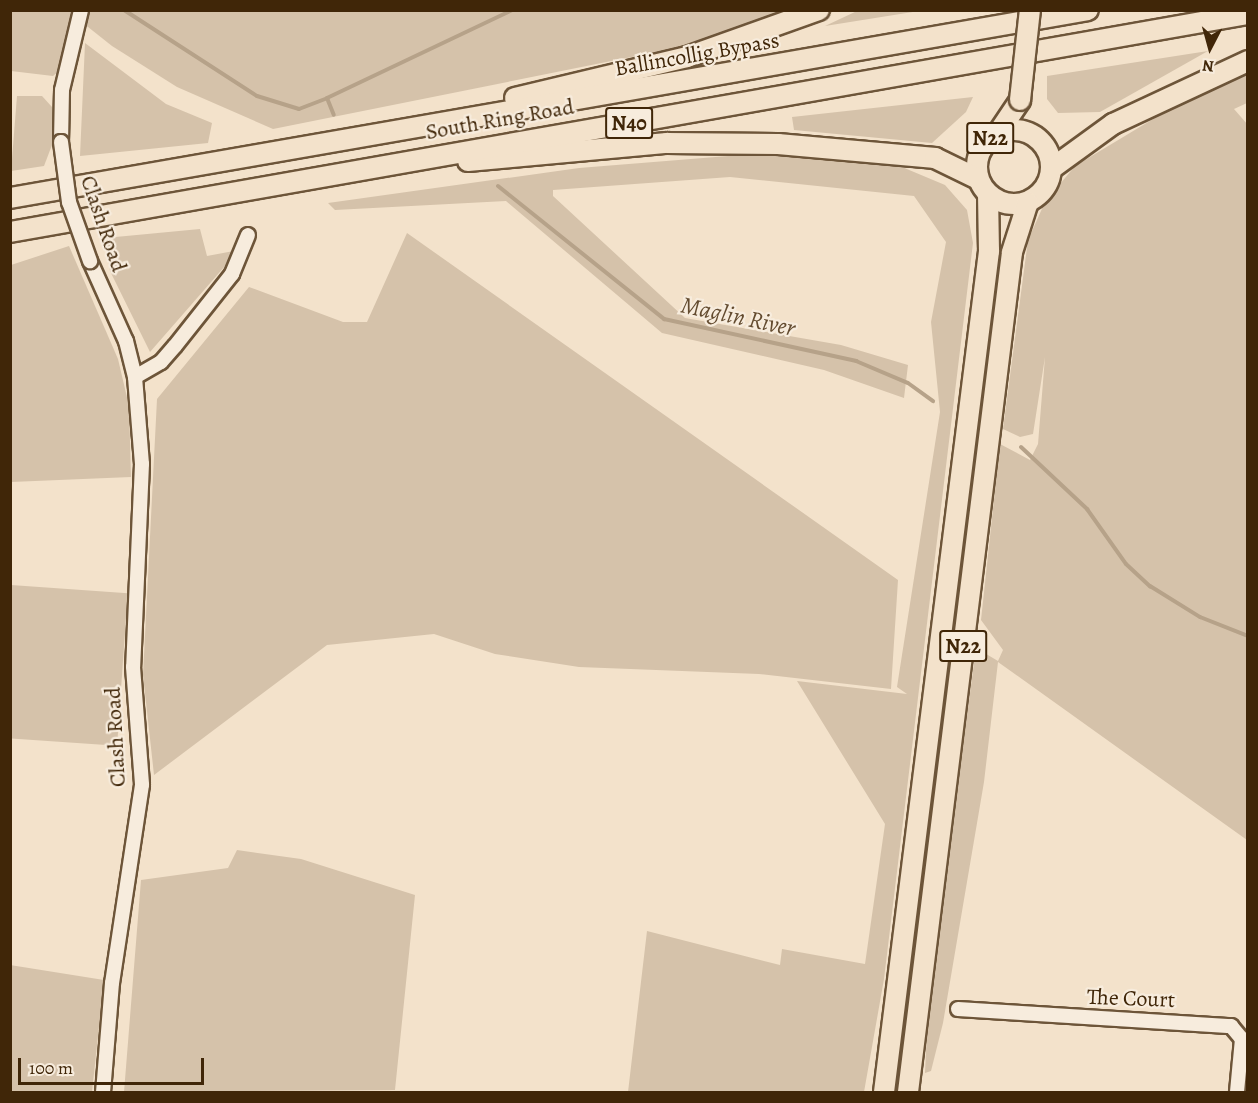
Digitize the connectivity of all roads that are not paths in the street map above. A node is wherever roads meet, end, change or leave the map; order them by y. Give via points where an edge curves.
1 (81, 10) edge
2 (819, 10) edge
3 (1030, 10) edge
4 (1088, 10) edge
5 (1248, 14) edge
6 (1248, 61) edge
7 (1020, 100) junction
8 (998, 133) junction
9 (1028, 133) junction
10 (313, 145) junction
11 (1051, 169) junction
12 (313, 180) junction
13 (983, 186) junction
14 (10, 198) edge
15 (1028, 202) junction
16 (10, 232) edge
17 (248, 236) dead end
18 (135, 376) junction
19 (958, 1009) dead end
20 (103, 1092) edge
21 (884, 1092) edge
22 (908, 1092) edge
23 (1237, 1092) edge

1 - 18 street, Clash Road, bridge via 62,90 61,142 69,202 90,261 118,319
2 - 10 highway via 667,62
3 - 7 highway, N22, bridge
4 - 10 highway, Ballincollig Bypass / N40
5 - 12 highway, South Ring Road / N40 via 503,142
6 - 11 highway, N22 via 1113,124
7 - 8 highway, N22
7 - 9 highway, N22
8 - 9 highway, N22
8 - 13 highway, N22 via 982,147
9 - 11 highway, N22 via 1045,147
10 - 14 highway, N40
11 - 15 highway, N22 via 1044,189
12 - 13 highway via 554,150 724,142 914,154 957,165
12 - 16 highway, South Ring Road / N40
13 - 15 highway via 1007,204
13 - 21 highway, N22 via 989,251
15 - 22 highway, N22 via 1012,252
17 - 18 street via 232,274 175,346
18 - 20 street, Clash Road via 142,464 133,667 142,785 112,983
19 - 23 street, The Court via 1231,1026 1242,1039

